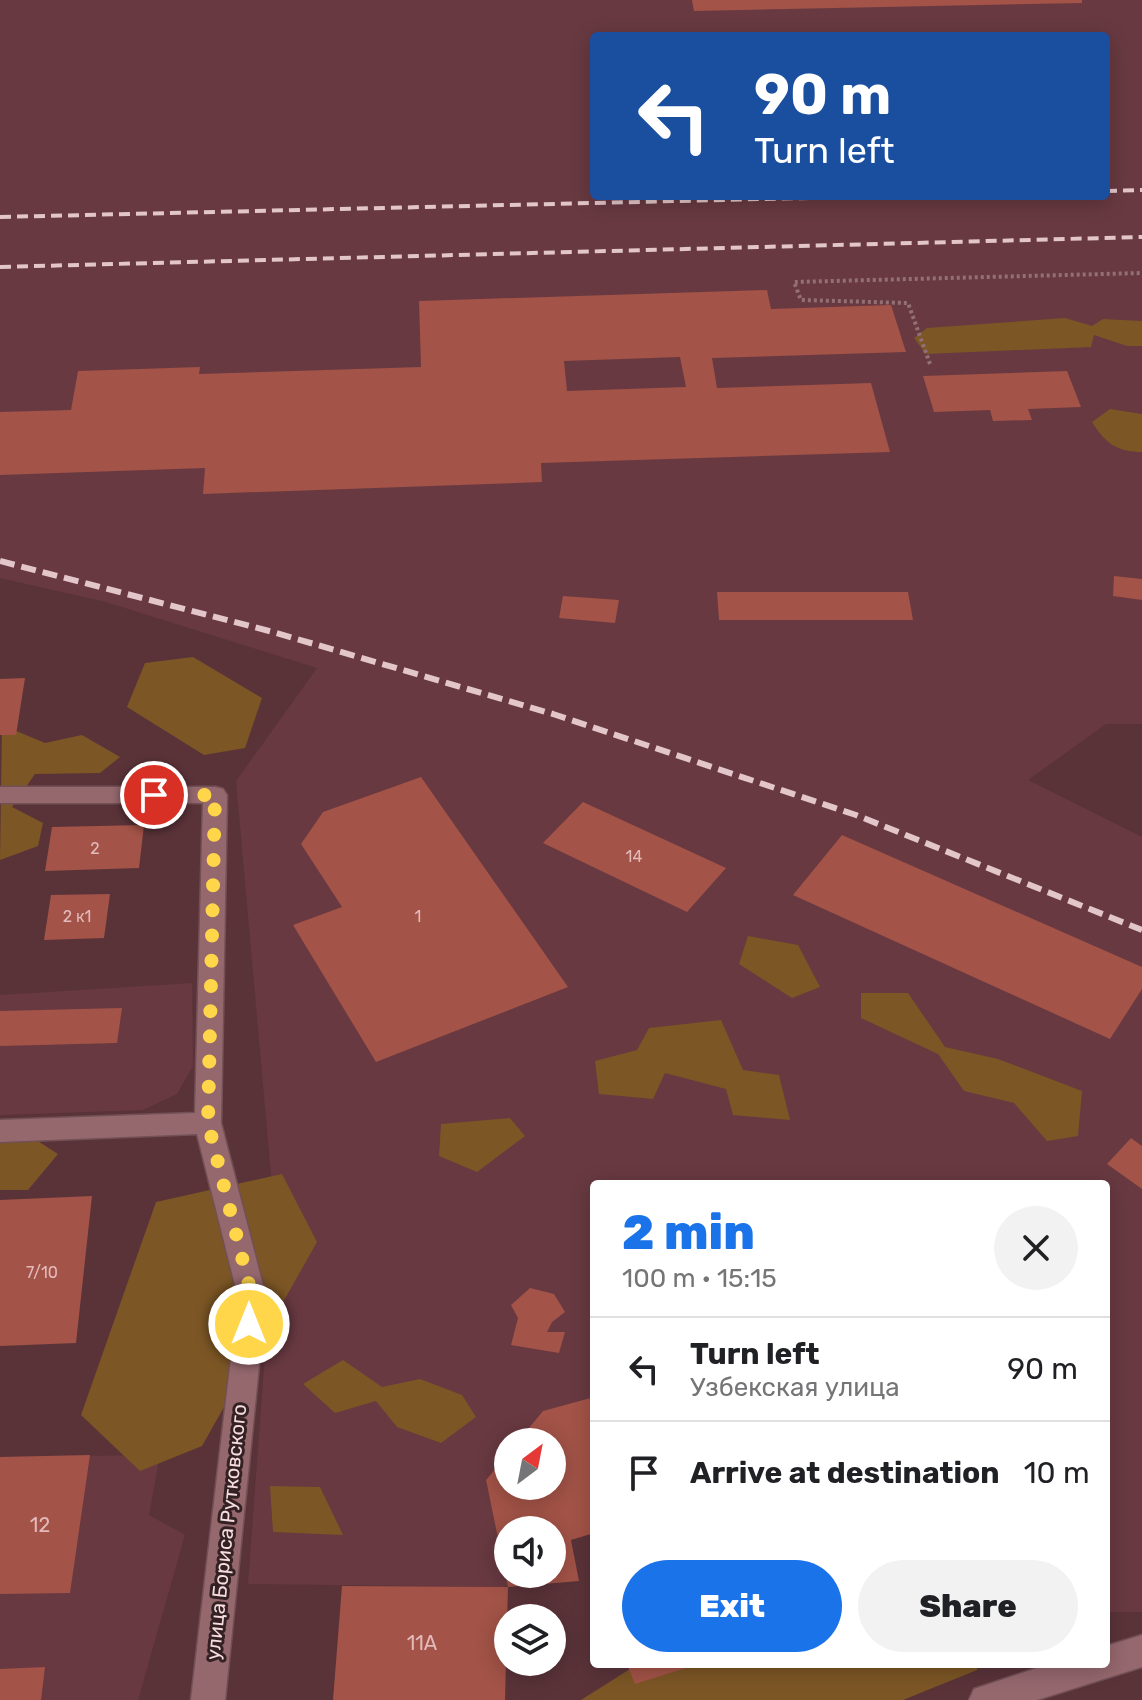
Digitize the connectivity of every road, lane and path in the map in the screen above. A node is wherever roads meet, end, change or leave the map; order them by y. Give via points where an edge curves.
1 (1142, 273) edge
2 (930, 364) dead end
3 (0, 795) edge
4 (208, 1123) junction
5 (0, 1131) edge
6 (1142, 1651) edge
7 (1110, 1661) edge
8 (1087, 1668) edge
9 (208, 1700) edge
10 (986, 1700) edge

1 - 2 path via 794,282 801,300 908,303
3 - 4 street, улица Бориса Рутковского via 215,795
4 - 5 street
4 - 9 street, улица Бориса Рутковского via 252,1297
6 - 7 street
8 - 10 street

